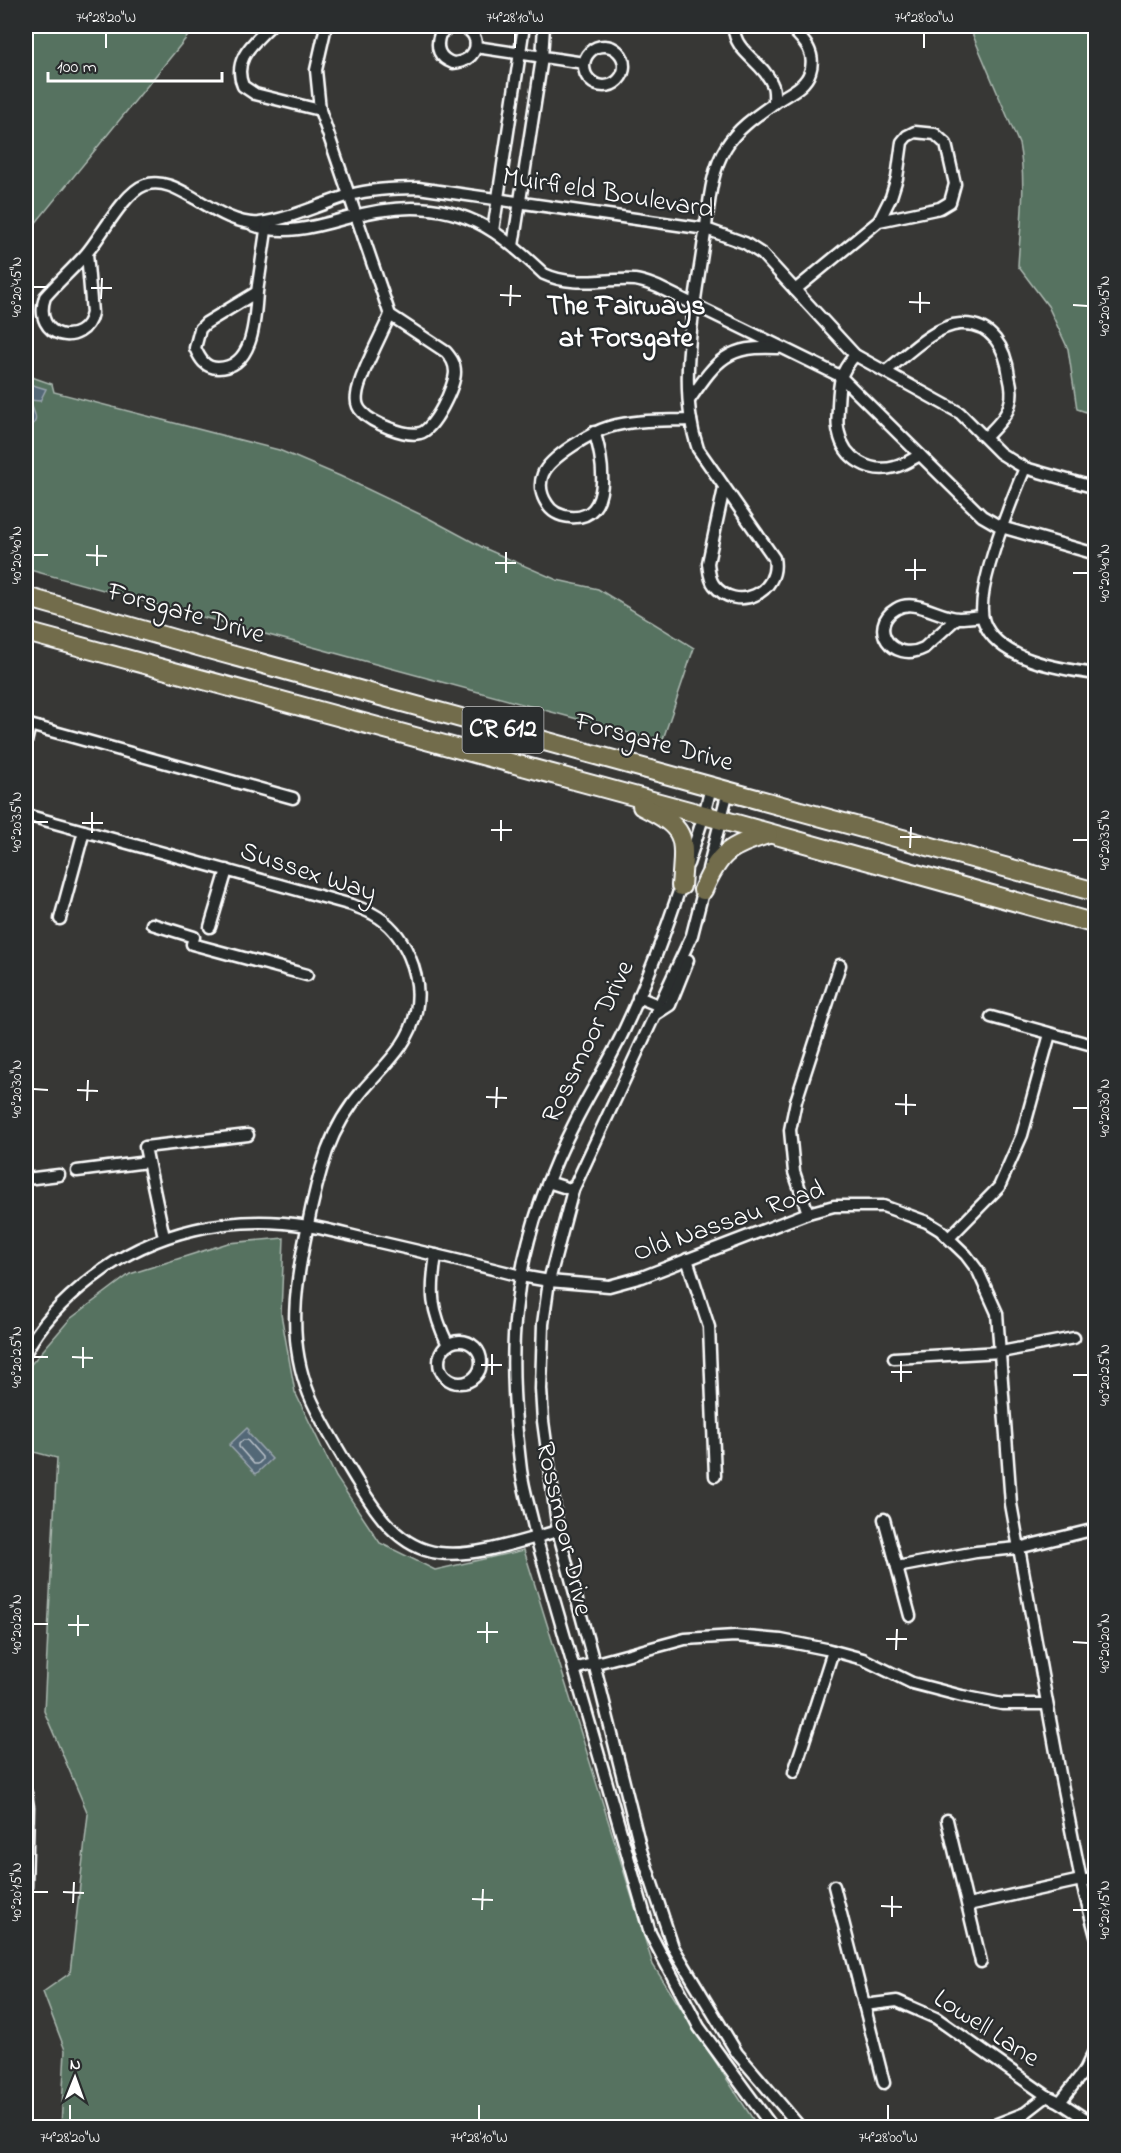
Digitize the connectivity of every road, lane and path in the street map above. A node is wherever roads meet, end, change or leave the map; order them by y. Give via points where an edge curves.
1 (270, 26) edge
2 (326, 26) edge
3 (451, 26) edge
4 (461, 26) edge
5 (524, 26) edge
6 (544, 26) edge
7 (734, 26) edge
8 (789, 26) edge
9 (476, 47) junction
10 (530, 56) junction
11 (584, 63) dead end
12 (774, 103) junction
13 (320, 110) junction
14 (351, 195) junction
15 (498, 199) junction
16 (519, 203) junction
17 (357, 215) junction
18 (879, 221) junction
19 (267, 225) junction
20 (706, 229) junction
21 (493, 231) junction
22 (513, 246) junction
23 (87, 253) junction
24 (795, 290) junction
25 (257, 292) junction
26 (695, 304) junction
27 (390, 315) junction
28 (786, 348) junction
29 (855, 355) junction
30 (886, 371) junction
31 (840, 376) junction
32 (690, 400) junction
33 (691, 420) junction
34 (594, 432) junction
35 (986, 437) junction
36 (920, 455) junction
37 (1025, 468) junction
38 (724, 488) junction
39 (1095, 488) edge
40 (1001, 527) junction
41 (1095, 554) edge
42 (26, 597) edge
43 (982, 616) junction
44 (957, 618) junction
45 (26, 632) edge
46 (1095, 674) edge
47 (28, 724) edge
48 (26, 742) edge
49 (719, 789) junction
50 (611, 790) junction
51 (293, 798) dead end
52 (26, 815) edge
53 (712, 818) junction
54 (84, 831) junction
55 (768, 834) junction
56 (227, 870) junction
57 (681, 886) junction
58 (703, 890) junction
59 (1095, 892) edge
60 (1072, 918) junction
61 (60, 919) dead end
62 (152, 924) dead end
63 (1095, 924) edge
64 (210, 927) dead end
65 (1095, 931) edge
66 (840, 965) dead end
67 (307, 975) dead end
68 (638, 997) junction
69 (658, 1010) junction
70 (991, 1017) dead end
71 (1050, 1034) junction
72 (1095, 1046) edge
73 (248, 1136) dead end
74 (147, 1162) junction
75 (77, 1171) dead end
76 (59, 1175) dead end
77 (26, 1179) edge
78 (548, 1182) junction
79 (573, 1190) junction
80 (808, 1213) junction
81 (307, 1226) junction
82 (164, 1237) junction
83 (949, 1238) junction
84 (436, 1255) junction
85 (687, 1259) junction
86 (521, 1276) junction
87 (549, 1281) junction
88 (1074, 1338) dead end
89 (448, 1345) dead end
90 (27, 1346) edge
91 (1001, 1352) junction
92 (894, 1358) dead end
93 (715, 1476) dead end
94 (884, 1519) dead end
95 (1095, 1529) edge
96 (558, 1531) junction
97 (536, 1537) junction
98 (1018, 1548) junction
99 (897, 1566) junction
100 (910, 1616) dead end
101 (833, 1651) junction
102 (594, 1663) junction
103 (574, 1669) junction
104 (1047, 1704) junction
105 (794, 1772) dead end
106 (26, 1793) edge
107 (947, 1820) dead end
108 (1081, 1880) junction
109 (1095, 1880) edge
110 (834, 1886) dead end
111 (26, 1887) edge
112 (968, 1905) junction
113 (1095, 1936) edge
114 (981, 1962) dead end
115 (864, 2005) junction
116 (1095, 2047) edge
117 (884, 2083) dead end
118 (1047, 2096) junction
119 (1060, 2102) junction
120 (1095, 2126) edge
121 (773, 2127) edge
122 (801, 2127) edge
123 (987, 2127) edge

1 - 13 street via 242,59 238,68 243,86 255,94
2 - 13 street via 316,70
3 - 9 street via 440,34 438,41 446,60 468,60
4 - 9 street via 472,33
5 - 10 street
6 - 10 street
7 - 12 street via 736,42 773,84
8 - 12 street via 809,48 812,65 804,84
9 - 10 street
10 - 11 street
10 - 15 street
10 - 16 street
12 - 20 street via 726,146 716,170
13 - 14 street
14 - 15 street, Muirfield Boulevard via 411,188
14 - 17 street
14 - 19 street, Muirfield Boulevard
15 - 16 street, Muirfield Boulevard
15 - 21 street
16 - 20 street, Muirfield Boulevard
16 - 22 street
17 - 19 street, Muirfield Boulevard via 315,227
17 - 21 street, Muirfield Boulevard via 413,207 448,213
17 - 27 street
18 - 18 street via 940,208 950,201 955,183 946,144 935,134 915,132 902,142 897,178
18 - 24 street
19 - 23 street, Muirfield Boulevard via 218,212 167,184 147,184 132,193
19 - 25 street
20 - 24 street, Muirfield Boulevard via 745,243 762,254
20 - 26 street
21 - 22 street, Muirfield Boulevard
22 - 26 street, Muirfield Boulevard via 553,278 581,283 634,280
23 - 23 street, Muirfield Boulevard via 91,321 78,332 54,333 43,317 45,297
24 - 29 street, Muirfield Boulevard
25 - 25 street via 200,329 195,348 205,364 223,368 240,360 255,319
26 - 28 street, Muirfield Boulevard
26 - 32 street via 689,344
27 - 27 street via 357,389 358,406 371,419 403,434 420,434 433,424 453,383 452,359
28 - 31 street, Muirfield Boulevard
28 - 32 street via 743,348 722,359
29 - 30 street, Muirfield Boulevard
29 - 31 street
30 - 35 street, Muirfield Boulevard via 960,413
30 - 35 street via 949,327 961,324 983,330 1002,347 1011,389 1005,415
31 - 36 street, Muirfield Boulevard
31 - 36 street via 837,425 852,458 884,469
32 - 33 street
33 - 34 street via 643,421
33 - 38 street via 698,449
34 - 34 street via 548,466 542,475 543,496 560,516 579,518 598,501 603,465
35 - 37 street, Muirfield Boulevard via 1000,453
36 - 40 street, Muirfield Boulevard via 982,516
37 - 39 street, Muirfield Boulevard
37 - 40 street
38 - 38 street via 708,562 709,574 713,584 727,595 756,596 774,575 774,558
40 - 41 street, Muirfield Boulevard
40 - 43 street via 984,589
42 - 49 main road, Forsgate Drive / CR 612
43 - 44 street
43 - 46 street via 988,630 1015,655
44 - 44 street via 902,606 886,618 884,634 890,647 918,651
45 - 50 main road, CR 612
47 - 48 street
47 - 51 street
49 - 53 street, Rossmoor Drive
49 - 53 street, Rossmoor Drive
49 - 59 main road, Forsgate Drive / CR 612
50 - 53 main road, CR 612
50 - 57 main road via 677,828 683,849
52 - 54 street, Sussex Way
53 - 55 main road, CR 612
53 - 57 street, Rossmoor Drive
53 - 58 street, Rossmoor Drive
54 - 56 street, Sussex Way
54 - 61 street
55 - 58 main road via 731,848 713,866
55 - 60 main road, CR 612
56 - 64 street
56 - 81 street, Sussex Way via 374,914 406,949 417,982 416,1012 408,1036 343,1117 328,1148
57 - 68 street, Rossmoor Drive
58 - 69 street, Rossmoor Drive via 692,935
60 - 63 main road, CR 612
60 - 65 main road
62 - 67 street via 194,937 192,944
66 - 80 street via 790,1130 794,1172
68 - 69 street
68 - 78 street, Rossmoor Drive
69 - 79 street, Rossmoor Drive
70 - 71 street
71 - 72 street
71 - 83 street via 1022,1135 999,1187
73 - 74 street via 145,1147
74 - 75 street
74 - 82 street
76 - 77 street
78 - 79 street
78 - 86 street, Rossmoor Drive
79 - 87 street, Rossmoor Drive
80 - 83 street, Old Nassau Road via 834,1206 883,1206 927,1222
80 - 85 street, Old Nassau Road
81 - 82 street, Old Nassau Road via 254,1222
81 - 84 street, Old Nassau Road
81 - 97 street, Sussex Way via 295,1296 297,1351 309,1394 375,1511 393,1531 438,1553 469,1553
82 - 90 street, Old Nassau Road via 111,1262 71,1294
83 - 91 street, Old Nassau Road via 978,1271 987,1290 997,1313
84 - 86 street, Old Nassau Road
84 - 89 street via 432,1302
85 - 87 street, Old Nassau Road via 609,1286
85 - 93 street via 709,1327
86 - 87 street, Old Nassau Road
86 - 97 street, Rossmoor Drive via 514,1390 521,1473
87 - 96 street, Rossmoor Drive via 541,1389
88 - 91 street
91 - 92 street
91 - 98 street, Old Nassau Road via 1011,1504
94 - 99 street
95 - 98 street
96 - 97 street, Sussex Way
96 - 102 street, Rossmoor Drive
97 - 103 street, Rossmoor Drive
98 - 99 street via 976,1551
98 - 104 street, Old Nassau Road
99 - 100 street
101 - 102 street via 781,1640 735,1636 685,1640
101 - 104 street via 863,1659 912,1683 962,1696 1002,1704
101 - 105 street
102 - 103 street
102 - 122 street, Rossmoor Drive via 641,1850 673,1947 737,2053
103 - 121 street, Rossmoor Drive via 650,1933 699,2027
104 - 108 street, Old Nassau Road
106 - 111 street
107 - 112 street
108 - 109 street
108 - 112 street
108 - 113 street, Old Nassau Road
110 - 115 street
112 - 114 street
115 - 117 street
115 - 118 street, Lowell Lane via 897,2001 936,2018
116 - 119 street via 1085,2070
118 - 119 street, Lowell Lane
118 - 123 street via 1025,2113
119 - 120 street

